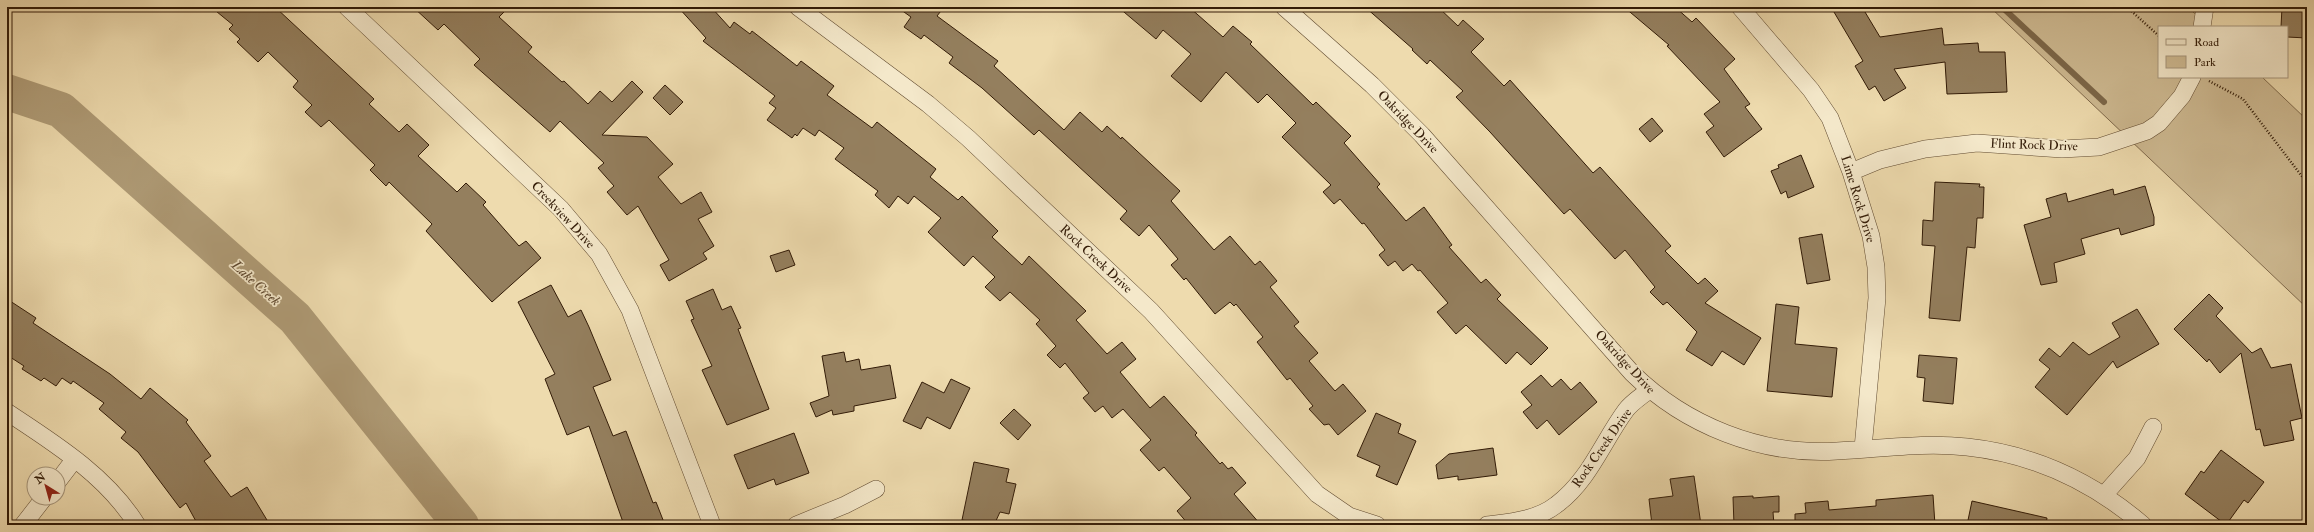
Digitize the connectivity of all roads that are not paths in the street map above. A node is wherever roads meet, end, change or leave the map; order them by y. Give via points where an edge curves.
1 (347, 7) edge
2 (798, 7) edge
3 (1284, 7) edge
4 (1740, 7) edge
5 (2205, 7) edge
6 (2202, 26) edge
7 (2200, 78) edge
8 (1851, 172) junction
9 (1649, 390) junction
10 (7, 412) edge
11 (2153, 427) dead end
12 (1863, 448) junction
13 (74, 460) junction
14 (66, 470) edge
15 (876, 489) dead end
16 (2104, 495) junction
17 (38, 506) edge
18 (23, 525) edge
19 (137, 525) edge
20 (712, 525) edge
21 (796, 525) edge
22 (1377, 525) edge
23 (1487, 525) edge
24 (2143, 525) edge

1 - 20 street, Creekview Drive via 561,209 599,254 630,310
2 - 22 street, Rock Creek Drive via 928,104 968,138 1151,311 1317,494 1349,516
3 - 9 street, Oakridge Drive via 1372,85 1422,135
4 - 8 street, Lime Rock Drive via 1811,90 1837,133
5 - 6 street
7 - 8 street, Flint Rock Drive via 2158,123 2147,131 2099,147 1969,144 1925,148 1880,160
8 - 12 street, Lime Rock Drive via 1871,236 1876,266 1877,298
9 - 12 street, Oakridge Drive via 1674,409 1702,424 1777,448 1837,452
9 - 23 street, Rock Creek Drive via 1627,409 1586,473 1556,506 1533,517
10 - 13 street via 50,440
11 - 16 street via 2137,458
12 - 16 street, Oakridge Drive via 1933,444 1998,451 2030,459
13 - 14 street
13 - 19 street via 113,493
15 - 21 street
16 - 24 street, Oakridge Drive
17 - 18 street

